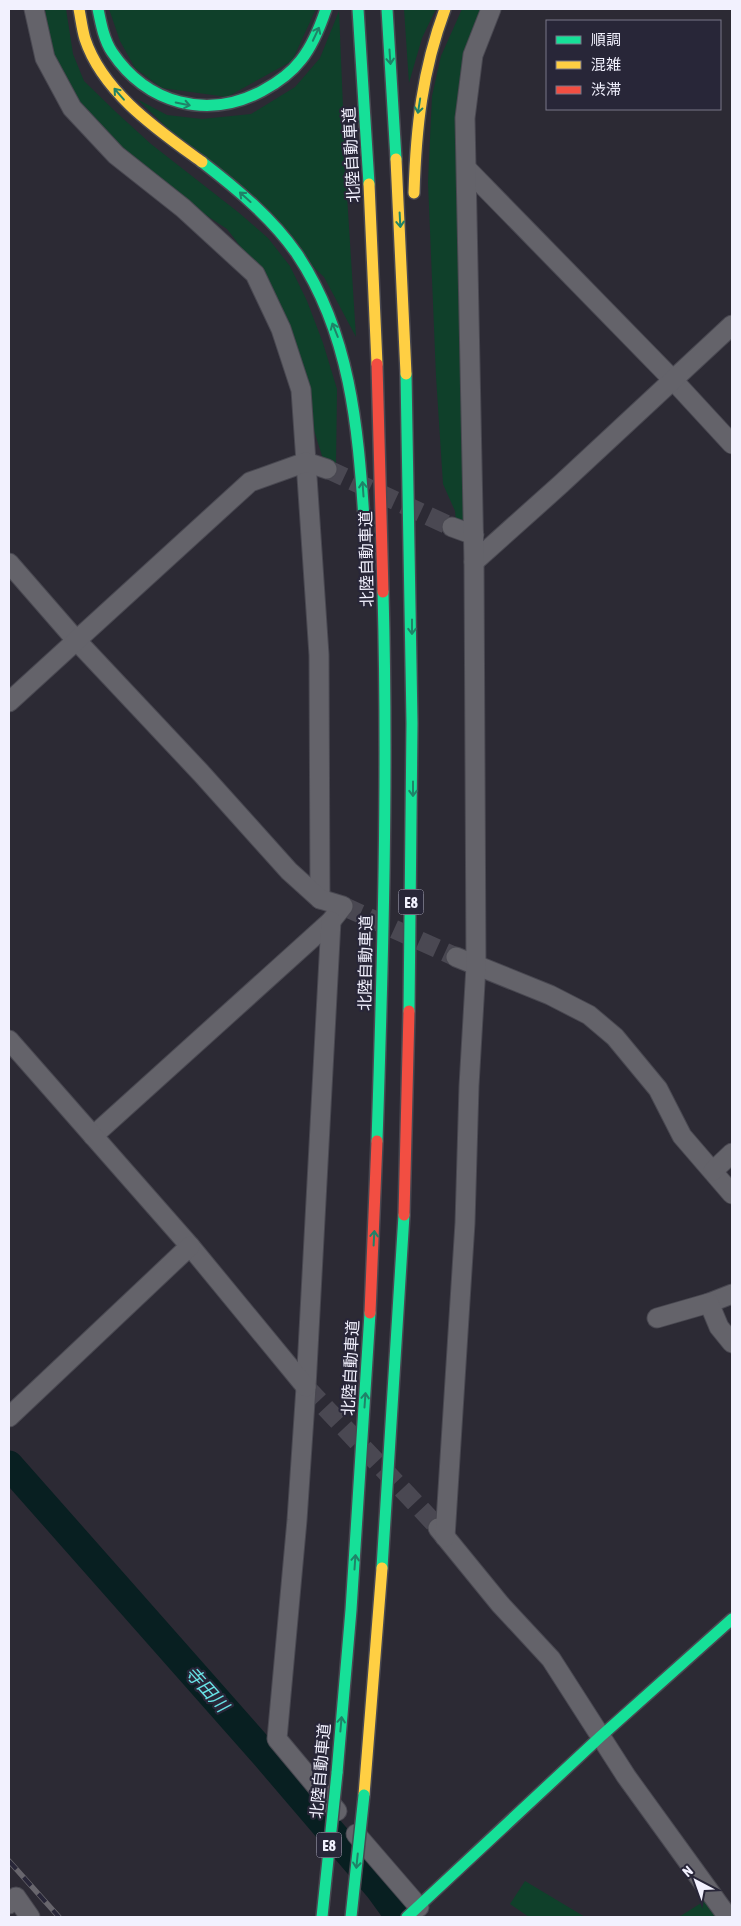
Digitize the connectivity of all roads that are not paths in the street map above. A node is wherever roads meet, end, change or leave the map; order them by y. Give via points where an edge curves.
1 (34, 9) edge
2 (80, 9) edge
3 (98, 9) edge
4 (326, 9) edge
5 (358, 9) edge
6 (387, 9) edge
7 (445, 9) edge
8 (491, 9) edge
9 (467, 170) junction
10 (414, 202) dead end
11 (414, 287) dead end
12 (732, 325) edge
13 (673, 380) junction
14 (732, 444) edge
15 (306, 462) junction
16 (327, 469) tunnel mouth
17 (452, 527) tunnel mouth
18 (365, 530) dead end
19 (474, 535) junction
20 (474, 562) junction
21 (9, 563) edge
22 (412, 592) junction
23 (372, 639) dead end
24 (76, 640) junction
25 (9, 702) edge
26 (384, 818) junction
27 (320, 899) junction
28 (330, 921) junction
29 (456, 957) tunnel mouth
30 (476, 966) junction
31 (9, 1040) edge
32 (93, 1136) junction
33 (732, 1153) edge
34 (713, 1171) junction
35 (732, 1194) edge
36 (190, 1246) junction
37 (732, 1294) edge
38 (709, 1304) junction
39 (657, 1318) dead end
40 (732, 1343) edge
41 (306, 1388) junction
42 (9, 1417) edge
43 (732, 1619) edge
44 (600, 1737) junction
45 (9, 1904) edge
46 (413, 1912) edge
47 (30, 1917) edge
48 (322, 1917) edge
49 (351, 1917) edge
50 (728, 1917) edge

1 - 15 street via 45,58 72,108 116,155 182,208 255,274 281,329 301,390
18 -> 2 main road via 357,427 348,374 340,343 313,283 278,230 258,208 125,100 94,60 85,41
3 -> 4 main road via 112,52 129,74 174,102 200,107 227,105 252,97 297,66 311,45
5 - 26 main road, 北陸自動車道 / E8 via 380,423
6 -> 22 main road, E8 via 401,246
7 -> 10 main road via 424,75 417,119
8 - 9 street via 473,55 465,118
9 - 13 street
9 - 19 street
11 - 22 main road via 416,534
12 - 13 street
13 - 14 street
13 - 20 street
15 - 16 street
15 - 24 street via 250,482
15 - 27 street via 319,655
17 - 19 street
19 - 20 street
20 - 30 street
21 - 24 street
22 -> 49 main road, E8, bridge via 413,812 404,1217 382,1582
23 - 26 main road
24 - 25 street
24 - 27 street via 289,871
48 -> 26 main road, 北陸自動車道 / E8, bridge via 353,1589 375,1211
27 - 28 street via 343,906
28 - 32 street
28 - 41 street
29 - 30 street
30 - 34 street via 550,995 590,1015 615,1037 658,1089 682,1136
30 - 44 street via 465,1223 440,1530 500,1604 551,1659
31 - 32 street
32 - 36 street
33 - 34 street
34 - 35 street
36 - 41 street
36 - 42 street
37 - 38 street
38 - 39 street
38 - 40 street via 719,1327
41 - 46 street via 277,1739
43 - 44 main road
44 - 46 main road
44 - 50 street
45 - 47 street via 16,1897

